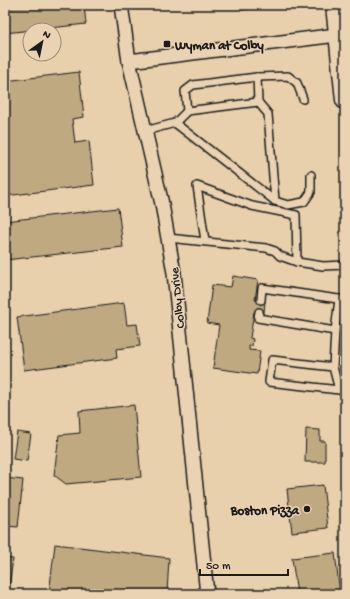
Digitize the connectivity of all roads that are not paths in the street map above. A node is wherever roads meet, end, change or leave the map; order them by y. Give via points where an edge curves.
1 (121, 5) edge
2 (335, 5) edge
3 (341, 35) edge
4 (129, 61) junction
5 (257, 77) junction
6 (302, 98) dead end
7 (345, 100) edge
8 (258, 102) junction
9 (187, 111) junction
10 (175, 123) junction
11 (145, 131) junction
12 (311, 175) dead end
13 (274, 201) junction
14 (168, 238) junction
15 (204, 241) junction
16 (297, 262) junction
17 (345, 265) edge
18 (261, 300) dead end
19 (342, 300) edge
20 (259, 312) dead end
21 (335, 331) junction
22 (333, 366) junction
23 (342, 392) edge
24 (207, 594) edge

1 - 4 street, Colby Drive
2 - 3 main road
3 - 4 street
3 - 7 main road
4 - 11 street, Colby Drive
5 - 6 lane via 288,76 297,83
5 - 8 lane
5 - 9 lane via 193,85 185,91
8 - 9 lane
8 - 13 lane via 268,114
9 - 10 lane
10 - 11 lane
10 - 13 lane
11 - 14 street, Colby Drive
12 - 13 lane via 311,192 304,202 288,205
14 - 15 lane
14 - 24 street, Colby Drive via 174,273
15 - 16 lane via 266,248
15 - 16 lane via 196,186 252,206 296,215
16 - 17 lane via 323,266
18 - 19 lane via 262,288
19 - 21 lane
20 - 21 lane via 258,318
21 - 22 lane
22 - 23 lane
22 - 23 lane via 272,360 269,382

